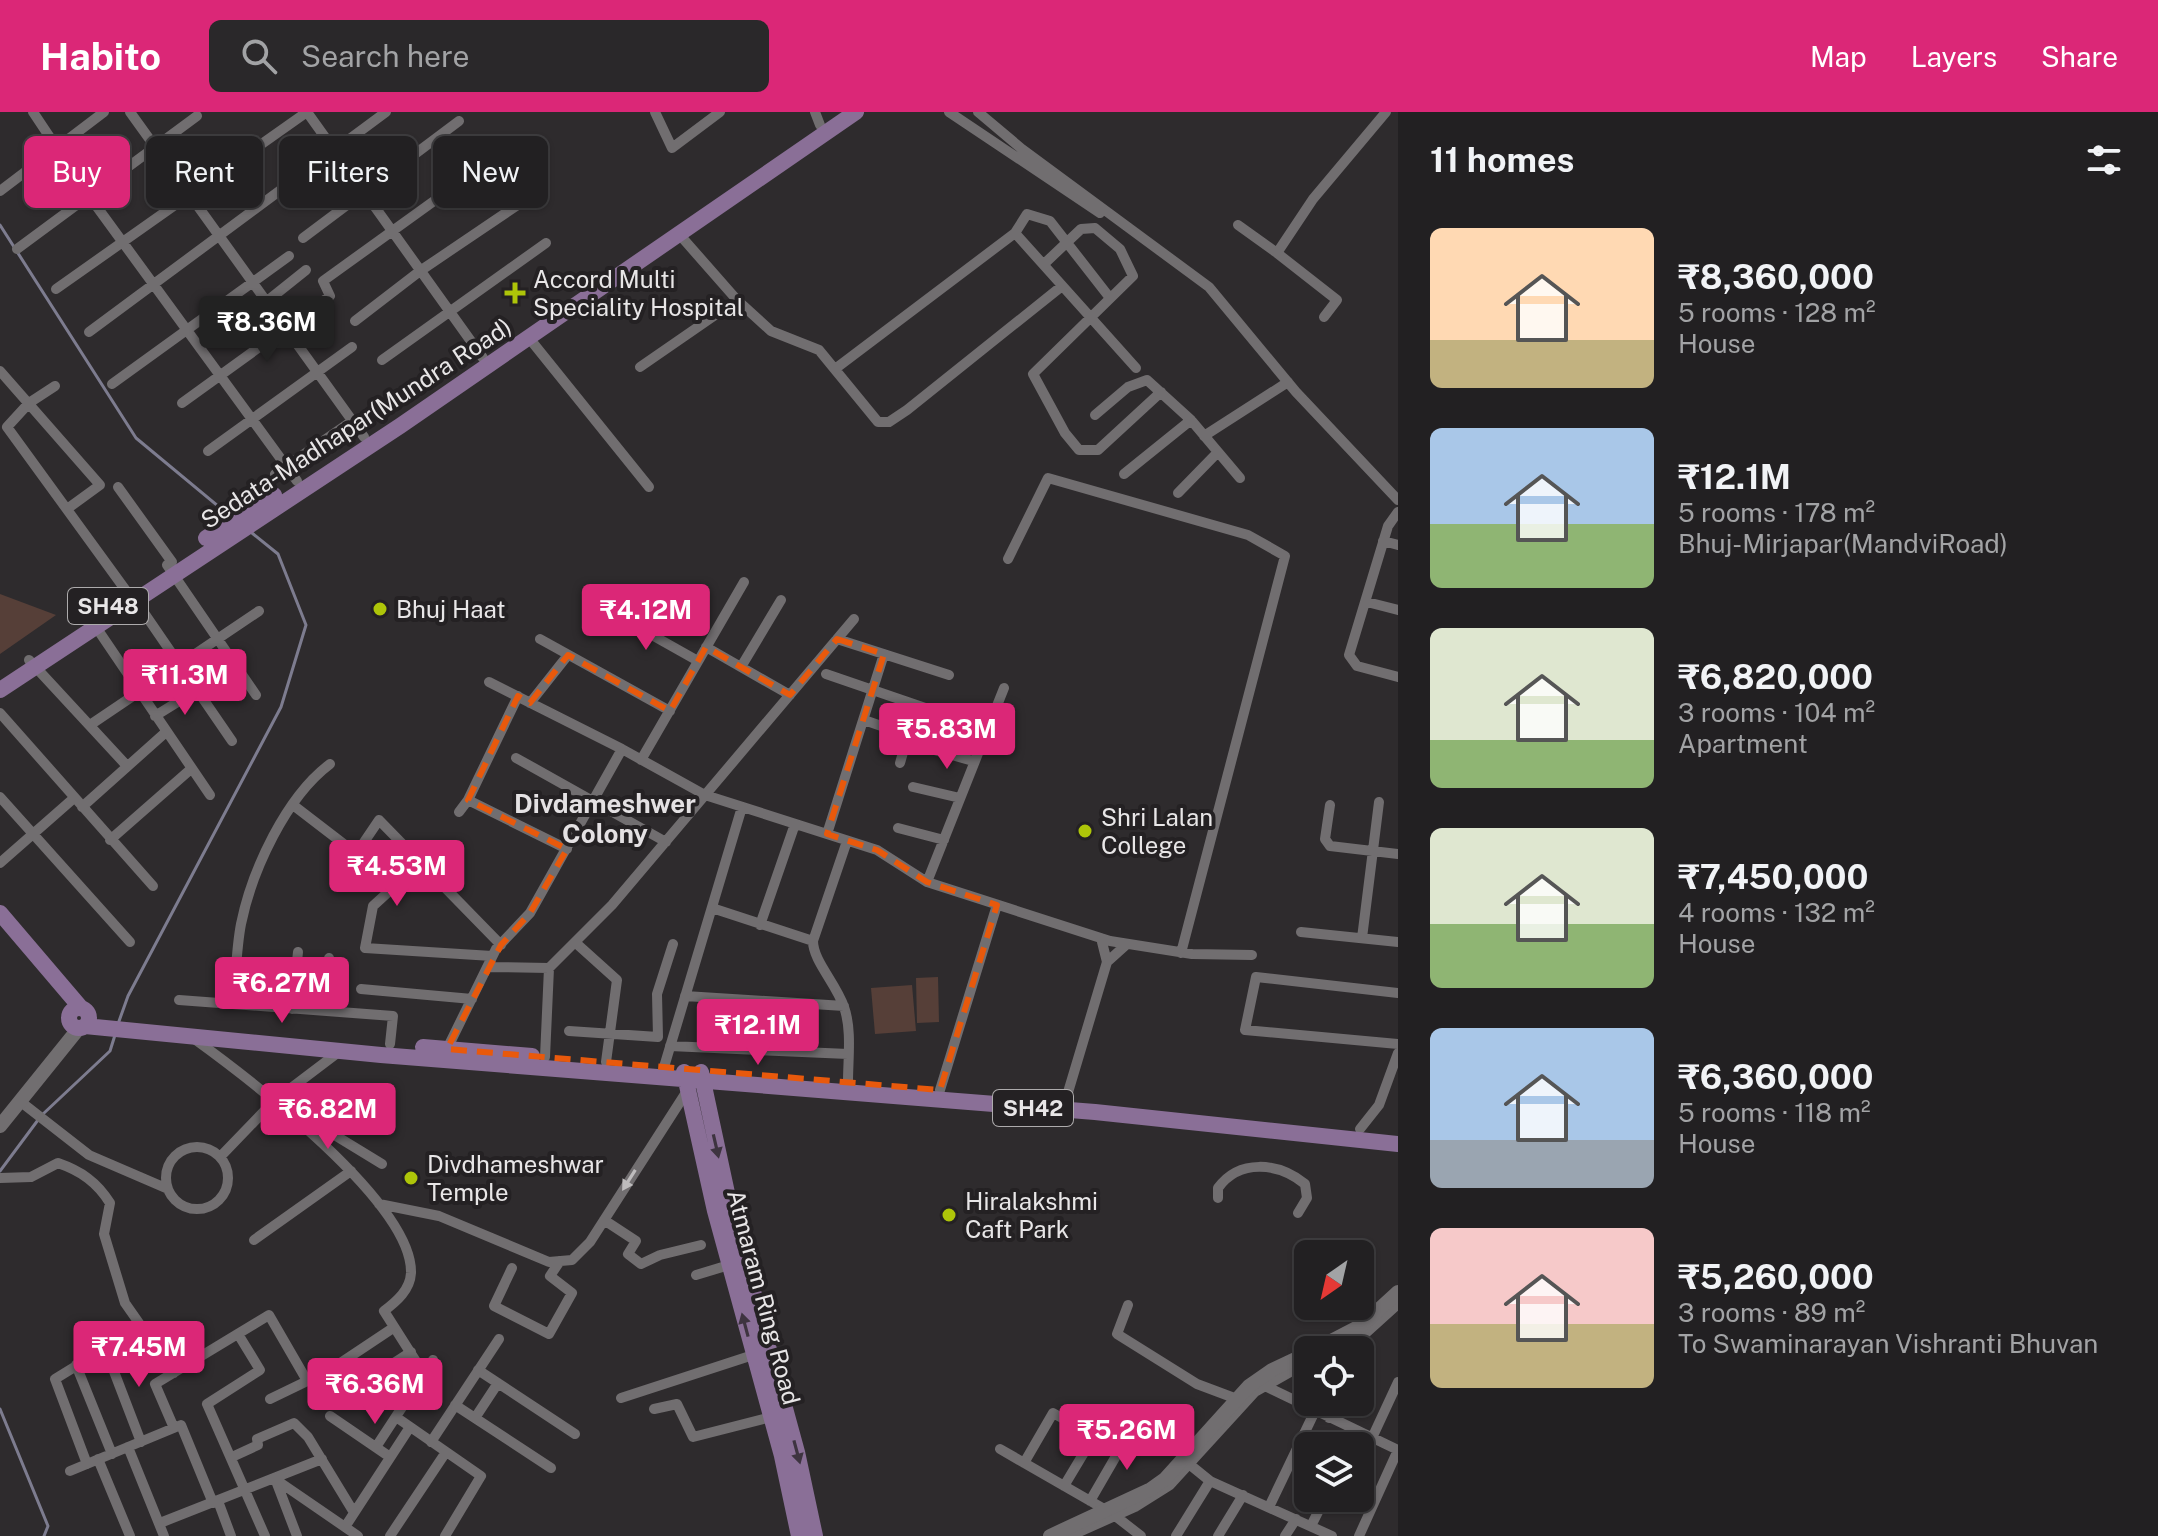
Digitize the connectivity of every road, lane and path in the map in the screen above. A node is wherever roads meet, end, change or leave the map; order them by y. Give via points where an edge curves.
1 (33, 112) edge
2 (104, 112) edge
3 (130, 112) edge
4 (307, 112) edge
5 (386, 112) edge
6 (655, 112) edge
7 (720, 112) edge
8 (839, 112) edge
9 (856, 112) edge
10 (949, 112) edge
11 (978, 112) edge
12 (1386, 112) edge
13 (197, 116) dead end
14 (818, 119) edge
15 (459, 121) dead end
16 (49, 136) edge
17 (72, 136) edge
18 (147, 136) edge
19 (170, 136) edge
20 (324, 136) edge
21 (355, 136) edge
22 (263, 142) edge
23 (417, 152) edge
24 (24, 172) edge
25 (0, 191) edge
26 (279, 193) edge
27 (433, 200) edge
28 (73, 208) edge
29 (98, 208) edge
30 (167, 208) edge
31 (199, 208) edge
32 (342, 208) edge
33 (377, 208) edge
34 (513, 208) edge
35 (1238, 225) dead end
36 (391, 229) junction
37 (1015, 233) junction
38 (679, 234) junction
39 (220, 237) junction
40 (303, 238) dead end
41 (121, 241) junction
42 (1066, 241) junction
43 (546, 243) dead end
44 (1156, 246) junction
45 (17, 249) dead end
46 (1277, 253) junction
47 (289, 256) dead end
48 (1044, 264) junction
49 (306, 270) dead end
50 (420, 271) junction
51 (253, 282) junction
52 (155, 284) junction
53 (1062, 286) junction
54 (56, 289) dead end
55 (1110, 298) junction
56 (737, 300) junction
57 (266, 302) junction
58 (450, 312) junction
59 (1089, 316) junction
60 (1324, 317) dead end
61 (355, 321) dead end
62 (287, 330) junction
63 (189, 331) junction
64 (89, 332) dead end
65 (529, 338) junction
66 (352, 347) dead end
67 (483, 358) junction
68 (382, 360) dead end
69 (640, 367) dead end
70 (1136, 368) dead end
71 (835, 369) junction
72 (0, 371) edge
73 (317, 372) junction
74 (221, 375) junction
75 (1288, 382) junction
76 (112, 384) dead end
77 (55, 386) dead end
78 (1161, 392) junction
79 (29, 403) junction
80 (182, 403) dead end
81 (1095, 415) dead end
82 (252, 419) junction
83 (1191, 420) junction
84 (352, 421) junction
85 (1204, 436) junction
86 (364, 437) junction
87 (208, 451) dead end
88 (1218, 452) junction
89 (287, 466) junction
90 (275, 474) dead end
91 (1124, 474) dead end
92 (1240, 478) dead end
93 (297, 481) junction
94 (118, 487) dead end
95 (649, 487) dead end
96 (1178, 493) dead end
97 (1398, 500) edge
98 (67, 509) junction
99 (256, 510) junction
100 (1398, 512) edge
101 (1383, 541) junction
102 (1398, 545) edge
103 (1008, 559) dead end
104 (170, 567) junction
105 (744, 582) dead end
106 (133, 598) junction
107 (781, 600) dead end
108 (1367, 602) junction
109 (1398, 610) edge
110 (259, 611) dead end
111 (611, 612) dead end
112 (854, 619) dead end
113 (98, 630) dead end
114 (217, 638) junction
115 (540, 639) dead end
116 (837, 639) junction
117 (706, 647) junction
118 (884, 654) junction
119 (568, 655) junction
120 (698, 661) junction
121 (32, 663) junction
122 (179, 663) junction
123 (741, 667) junction
124 (826, 674) dead end
125 (949, 675) dead end
126 (1398, 677) edge
127 (0, 679) edge
128 (489, 682) dead end
129 (1004, 688) dead end
130 (0, 690) edge
131 (197, 690) junction
132 (873, 691) junction
133 (139, 692) junction
134 (256, 695) dead end
135 (790, 695) junction
136 (518, 696) junction
137 (530, 703) junction
138 (931, 710) dead end
139 (670, 711) junction
140 (944, 712) dead end
141 (0, 713) edge
142 (155, 716) junction
143 (864, 720) junction
144 (987, 724) junction
145 (90, 725) junction
146 (166, 732) junction
147 (232, 741) dead end
148 (622, 749) junction
149 (931, 749) dead end
150 (516, 758) dead end
151 (641, 760) junction
152 (973, 761) junction
153 (900, 763) dead end
154 (330, 764) dead end
155 (127, 766) junction
156 (191, 769) junction
157 (913, 787) dead end
158 (210, 795) dead end
159 (705, 795) junction
160 (0, 797) edge
161 (74, 798) junction
162 (960, 798) junction
163 (468, 800) junction
164 (594, 801) junction
165 (1379, 802) dead end
166 (293, 805) junction
167 (1330, 805) dead end
168 (82, 807) junction
169 (742, 807) junction
170 (459, 812) dead end
171 (795, 824) junction
172 (898, 828) dead end
173 (34, 833) junction
174 (827, 834) junction
175 (110, 840) junction
176 (944, 840) junction
177 (847, 841) junction
178 (666, 842) junction
179 (567, 849) junction
180 (1373, 850) junction
181 (356, 854) junction
182 (1398, 854) edge
183 (0, 863) edge
184 (420, 863) junction
185 (375, 868) dead end
186 (927, 882) junction
187 (153, 886) dead end
188 (997, 905) junction
189 (712, 908) junction
190 (0, 913) edge
191 (760, 925) junction
192 (0, 927) edge
193 (1301, 932) dead end
194 (1101, 938) junction
195 (1362, 938) junction
196 (813, 941) junction
197 (130, 942) dead end
198 (1398, 942) edge
199 (577, 944) junction
200 (673, 944) dead end
201 (1127, 944) junction
202 (501, 945) junction
203 (298, 952) dead end
204 (1181, 953) junction
205 (1252, 955) dead end
206 (329, 958) dead end
207 (490, 962) junction
208 (1107, 962) junction
209 (549, 968) junction
210 (361, 989) dead end
211 (1398, 993) edge
212 (685, 996) junction
213 (472, 999) junction
214 (179, 1000) dead end
215 (233, 1004) junction
216 (844, 1006) junction
217 (292, 1009) junction
218 (324, 1011) junction
219 (83, 1019) junction
220 (143, 1028) junction
221 (569, 1031) dead end
222 (610, 1034) junction
223 (193, 1038) junction
224 (390, 1044) junction
225 (1398, 1044) edge
226 (670, 1046) junction
227 (447, 1049) junction
228 (340, 1051) junction
229 (1398, 1053) edge
230 (848, 1054) junction
231 (545, 1057) junction
232 (606, 1062) junction
233 (664, 1067) junction
234 (692, 1078) junction
235 (848, 1082) junction
236 (940, 1090) junction
237 (1066, 1099) junction
238 (274, 1101) junction
239 (21, 1102) junction
240 (0, 1109) edge
241 (286, 1111) junction
242 (0, 1126) edge
243 (1360, 1129) junction
244 (1398, 1133) edge
245 (1398, 1144) edge
246 (220, 1157) junction
247 (382, 1164) dead end
248 (351, 1171) junction
249 (0, 1178) edge
250 (168, 1189) junction
251 (1218, 1198) dead end
252 (379, 1204) junction
253 (1298, 1213) dead end
254 (604, 1220) junction
255 (254, 1240) dead end
256 (701, 1245) dead end
257 (560, 1261) junction
258 (729, 1265) junction
259 (512, 1268) dead end
260 (696, 1275) dead end
261 (1398, 1292) edge
262 (1398, 1304) edge
263 (1128, 1305) dead end
264 (141, 1326) junction
265 (393, 1328) junction
266 (1367, 1332) junction
267 (238, 1334) junction
268 (1341, 1336) edge
269 (1360, 1336) edge
270 (1365, 1336) edge
271 (499, 1339) dead end
272 (105, 1348) junction
273 (411, 1352) junction
274 (753, 1355) junction
275 (433, 1360) dead end
276 (1294, 1360) edge
277 (76, 1365) junction
278 (1294, 1369) edge
279 (478, 1370) junction
280 (174, 1373) junction
281 (424, 1374) junction
282 (358, 1377) dead end
283 (306, 1379) junction
284 (1398, 1382) edge
285 (498, 1383) junction
286 (1263, 1385) junction
287 (621, 1398) dead end
288 (270, 1399) dead end
289 (1237, 1399) junction
290 (1294, 1400) edge
291 (455, 1405) junction
292 (654, 1409) dead end
293 (330, 1416) dead end
294 (1313, 1416) edge
295 (1325, 1416) edge
296 (396, 1417) junction
297 (771, 1417) junction
298 (475, 1418) junction
299 (1329, 1418) joint
300 (1134, 1425) dead end
301 (410, 1427) junction
302 (174, 1428) junction
303 (1356, 1431) edge
304 (575, 1434) dead end
305 (1374, 1434) edge
306 (1374, 1439) edge
307 (141, 1442) junction
308 (431, 1442) junction
309 (128, 1447) junction
310 (376, 1447) junction
311 (1000, 1449) dead end
312 (1398, 1450) edge
313 (446, 1452) junction
314 (112, 1454) junction
315 (232, 1457) junction
316 (390, 1457) junction
317 (322, 1459) junction
318 (93, 1462) junction
319 (1024, 1463) junction
320 (1189, 1464) junction
321 (551, 1468) dead end
322 (70, 1471) dead end
323 (275, 1479) junction
324 (1210, 1481) junction
325 (1064, 1486) junction
326 (246, 1490) junction
327 (1243, 1495) junction
328 (1090, 1501) junction
329 (216, 1502) junction
330 (1269, 1507) junction
331 (353, 1511) junction
332 (1110, 1512) junction
333 (1318, 1512) edge
334 (1296, 1519) junction
335 (160, 1523) junction
336 (1311, 1526) junction
337 (345, 1527) junction
338 (1089, 1532) edge
339 (1329, 1535) edge
340 (130, 1536) edge
341 (164, 1536) edge
342 (231, 1536) edge
343 (265, 1536) edge
344 (297, 1536) edge
345 (358, 1536) edge
346 (390, 1536) edge
347 (445, 1536) edge
348 (799, 1536) edge
349 (815, 1536) edge
350 (1050, 1536) edge
351 (1070, 1536) edge
352 (1141, 1536) edge
353 (1176, 1536) edge
354 (1218, 1536) edge
355 (1285, 1536) edge
356 (1359, 1536) edge

1 - 16 street
2 - 17 street
3 - 18 street
4 - 20 street
4 - 22 street
5 - 21 street
6 - 7 street via 672,148
8 - 14 main road, Sedata-Madhapar(Mundra Road) / SH48
9 - 38 main road, Sedata-Madhapar(Mundra Road) / SH48
10 - 44 street via 1067,194
11 - 44 street
12 - 46 street via 1313,199
13 - 19 street
14 - 67 main road, Sedata-Madhapar(Mundra Road) / SH48
15 - 23 street
24 - 25 street
26 - 39 street
27 - 36 street
28 - 45 street
29 - 41 street
30 - 41 street
31 - 39 street
32 - 40 street
33 - 36 street
34 - 50 street
35 - 46 street
36 - 50 street
36 - 62 street via 323,281 330,296
37 - 42 street via 1027,214 1050,221
37 - 48 street
37 - 71 street
38 - 56 street
38 - 65 main road, Sedata-Madhapar(Mundra Road) / SH48
39 - 51 street
39 - 52 street
41 - 52 street
41 - 54 street
42 - 48 street
42 - 55 street
42 - 55 street via 1081,229 1095,228 1120,249 1133,276
43 - 58 street
44 - 75 street via 1226,303
46 - 60 street via 1337,300
47 - 51 street
48 - 53 street
49 - 57 street
50 - 58 street
50 - 61 street
51 - 57 street
51 - 63 street
52 - 63 street
52 - 64 street
53 - 59 street
53 - 71 street via 889,422 878,422
55 - 59 street
56 - 69 street
56 - 71 street via 771,331 819,350
57 - 62 street
58 - 67 street
58 - 68 street
59 - 70 street
59 - 78 street via 1033,374 1079,450 1098,450
62 - 73 street
62 - 74 street
63 - 74 street
63 - 76 street
65 - 95 street
65 - 99 main road, Sedata-Madhapar(Mundra Road) / SH48
66 - 73 street
67 - 86 main road, Sedata-Madhapar(Mundra Road) / SH48
72 - 79 street
73 - 82 street
73 - 84 street
74 - 80 street
74 - 82 street
75 - 85 street
75 - 97 street
77 - 79 street
78 - 81 street via 1147,380 1128,387
78 - 83 street
79 - 98 street via 7,427
79 - 98 street via 100,485
82 - 87 street
82 - 89 street
83 - 85 street
83 - 91 street
84 - 86 street
84 - 89 street
85 - 88 street
86 - 93 main road, Sedata-Madhapar(Mundra Road) / SH48
88 - 92 street
88 - 96 street
89 - 90 street
89 - 93 street
93 - 99 main road, Sedata-Madhapar(Mundra Road) / SH48
94 - 104 street
98 - 106 street
99 - 104 main road, Sedata-Madhapar(Mundra Road) / SH48
100 - 101 street
101 - 102 street
101 - 108 street
103 - 204 street via 1048,478 1248,535 1285,556
104 - 106 main road, Sedata-Madhapar(Mundra Road) / SH48
104 - 114 street
104 - 121 main road, Sedata-Madhapar(Mundra Road) / SH48
105 - 117 street
106 - 121 main road, Sedata-Madhapar(Mundra Road) / SH48
106 - 122 street
107 - 123 street
108 - 109 street
108 - 126 street via 1350,661
110 - 114 street
111 - 120 street
112 - 116 street
113 - 133 street
114 - 122 street
114 - 134 street
115 - 119 street
116 - 118 street
116 - 135 street
117 - 120 street
117 - 123 street
118 - 125 street
118 - 132 street
119 - 137 street
119 - 139 street
120 - 139 street
121 - 127 main road, Sedata-Madhapar(Mundra Road) / SH48
121 - 130 main road, Sedata-Madhapar(Mundra Road) / SH48
121 - 145 street
122 - 131 street
122 - 133 street
123 - 135 street
124 - 132 street
128 - 136 street
129 - 144 street
131 - 142 street
131 - 147 street
132 - 138 street
132 - 143 street
133 - 142 street
133 - 145 street
135 - 159 street
136 - 137 street
136 - 163 street
137 - 148 street
139 - 151 street
140 - 144 street
141 - 161 street
142 - 146 street
143 - 153 street via 912,737
143 - 174 street
144 - 152 street
145 - 155 street
146 - 155 street
146 - 156 street
148 - 151 street
148 - 164 street
149 - 152 street
150 - 164 street
151 - 159 street
152 - 162 street
154 - 166 street via 307,781
155 - 168 street
156 - 158 street
156 - 175 street
157 - 162 street
159 - 169 street
159 - 178 street
160 - 173 street
161 - 168 street
161 - 173 street
162 - 176 street
163 - 170 street
163 - 179 street
164 - 178 street
164 - 179 street
165 - 180 street
166 - 181 street
166 - 215 street via 269,844 241,922
167 - 180 street via 1327,844
168 - 175 street
169 - 171 street
169 - 189 street
171 - 174 street
171 - 191 street
172 - 176 street
173 - 183 street
173 - 197 street
174 - 177 street
175 - 187 street
176 - 186 street
177 - 186 street via 877,850
177 - 196 street
178 - 199 street
179 - 202 street via 530,913
180 - 182 street
180 - 195 street
181 - 184 street via 379,820
181 - 185 street
184 - 202 street
184 - 207 street via 373,906 365,948
186 - 188 street
188 - 194 street
188 - 236 street
189 - 191 street
189 - 212 street
190 - 219 main road
191 - 196 street
192 - 219 main road
193 - 195 street
194 - 201 street
194 - 208 street
195 - 198 street
196 - 216 street via 813,955 832,978
199 - 209 street
199 - 222 street via 617,980
200 - 222 street via 657,994 658,1037
201 - 204 street
201 - 208 street
202 - 207 street
203 - 217 street
204 - 205 street
206 - 218 street
207 - 209 street
207 - 213 street
208 - 237 street
209 - 231 street
210 - 213 street
211 - 225 street via 1256,977 1245,1030
212 - 216 street
212 - 226 street
213 - 227 street
214 - 215 street
215 - 217 street
216 - 230 street
217 - 218 street
218 - 224 street via 393,1016
219 - 220 main road, SH42
219 - 239 main road
219 - 240 main road via 25,1092
220 - 223 main road, SH42
220 - 224 main road, SH42
221 - 222 street
222 - 232 street
223 - 228 main road, SH42
223 - 238 street
224 - 227 main road, SH42
226 - 230 street
226 - 233 street
227 - 231 main road, SH42
228 - 234 main road, SH42
228 - 238 street
229 - 243 street via 1379,1105
230 - 235 street
231 - 232 main road, SH42
232 - 233 main road, SH42
233 - 234 main road, SH42
234 - 235 main road, SH42
234 - 245 main road, SH42
234 -> 254 street
234 - 258 main road, Atmaram Ring Road
234 -> 349 main road, Atmaram Ring Road via 797,1452
235 - 236 main road, SH42
236 - 237 main road, SH42
237 - 243 main road, SH42
238 - 241 street
238 - 246 street
239 - 242 main road
239 - 250 street via 89,1155
241 - 247 street
241 - 248 street
243 - 244 main road, SH42
246 - 250 street via 202,1147 182,1151 168,1165
246 - 250 street via 227,1183 214,1204 185,1207
248 - 252 street
248 - 255 street
249 - 264 street via 31,1177 58,1163 78,1170 101,1188 110,1203 104,1234 110,1260 125,1303
251 - 253 street via 1228,1175 1258,1165 1292,1173 1305,1184 1307,1198
252 - 257 street via 439,1216 549,1262
252 - 265 street via 404,1246 411,1270 409,1287 384,1311
254 - 256 street via 636,1241 628,1254 641,1264
254 - 257 street via 572,1260
257 - 259 street via 550,1276 572,1293 549,1334 494,1306
258 - 260 street
274 -> 258 main road, Atmaram Ring Road
261 - 268 main road via 1362,1325
262 - 266 street
263 - 289 street via 1117,1334 1197,1384
264 - 272 street
264 - 280 street
265 - 273 street
265 - 283 street via 330,1370
266 - 269 street
266 - 270 street
267 - 280 street
267 - 283 street via 269,1315
267 - 315 street via 260,1370 207,1404
271 - 279 street
272 - 277 street
272 - 307 street
273 - 281 street
273 - 282 street via 380,1372
274 - 287 street
274 - 297 main road, Atmaram Ring Road
275 - 281 street
276 - 289 main road
277 - 314 street
277 - 318 street via 55,1379
278 - 286 street
279 - 285 street
279 - 291 street
280 - 302 street via 155,1384
281 - 296 street
283 - 288 street
284 - 305 street
285 - 298 street
285 - 304 street
286 - 290 street
286 - 320 street
289 - 332 main road via 1165,1479
291 - 298 street
291 - 308 street
292 - 297 street via 677,1404 693,1437
293 - 310 street
294 - 330 street
295 - 299 street
296 - 301 street
296 - 310 street
297 - 348 main road, Atmaram Ring Road
298 - 321 street
299 - 303 street
300 - 328 street
301 - 308 street
301 - 316 street
302 - 307 street
302 - 329 street via 181,1425
306 - 312 street
307 - 309 street
308 - 313 street
309 - 314 street
309 - 335 street
310 - 316 street
311 - 319 street
312 - 356 street
313 - 346 street
313 - 347 street via 481,1476
314 - 318 street
315 - 317 street via 294,1423
315 - 326 street
316 - 331 street
317 - 323 street
317 - 331 street
318 - 322 street
318 - 340 street
319 - 325 street
319 - 325 street via 1053,1413 1094,1436
320 - 324 street
320 - 332 street via 1155,1496
323 - 326 street
323 - 337 street
323 - 344 street
324 - 327 street
324 - 353 street
325 - 328 street
326 - 329 street
326 - 343 street
327 - 330 street
327 - 354 street
328 - 332 street
329 - 335 street
329 - 342 street
330 - 334 street
331 - 337 street
332 - 338 street
332 - 350 main road
332 - 352 street
333 - 336 street
334 - 336 street
334 - 355 street
335 - 341 street
336 - 339 street
337 - 345 street
338 - 351 street

